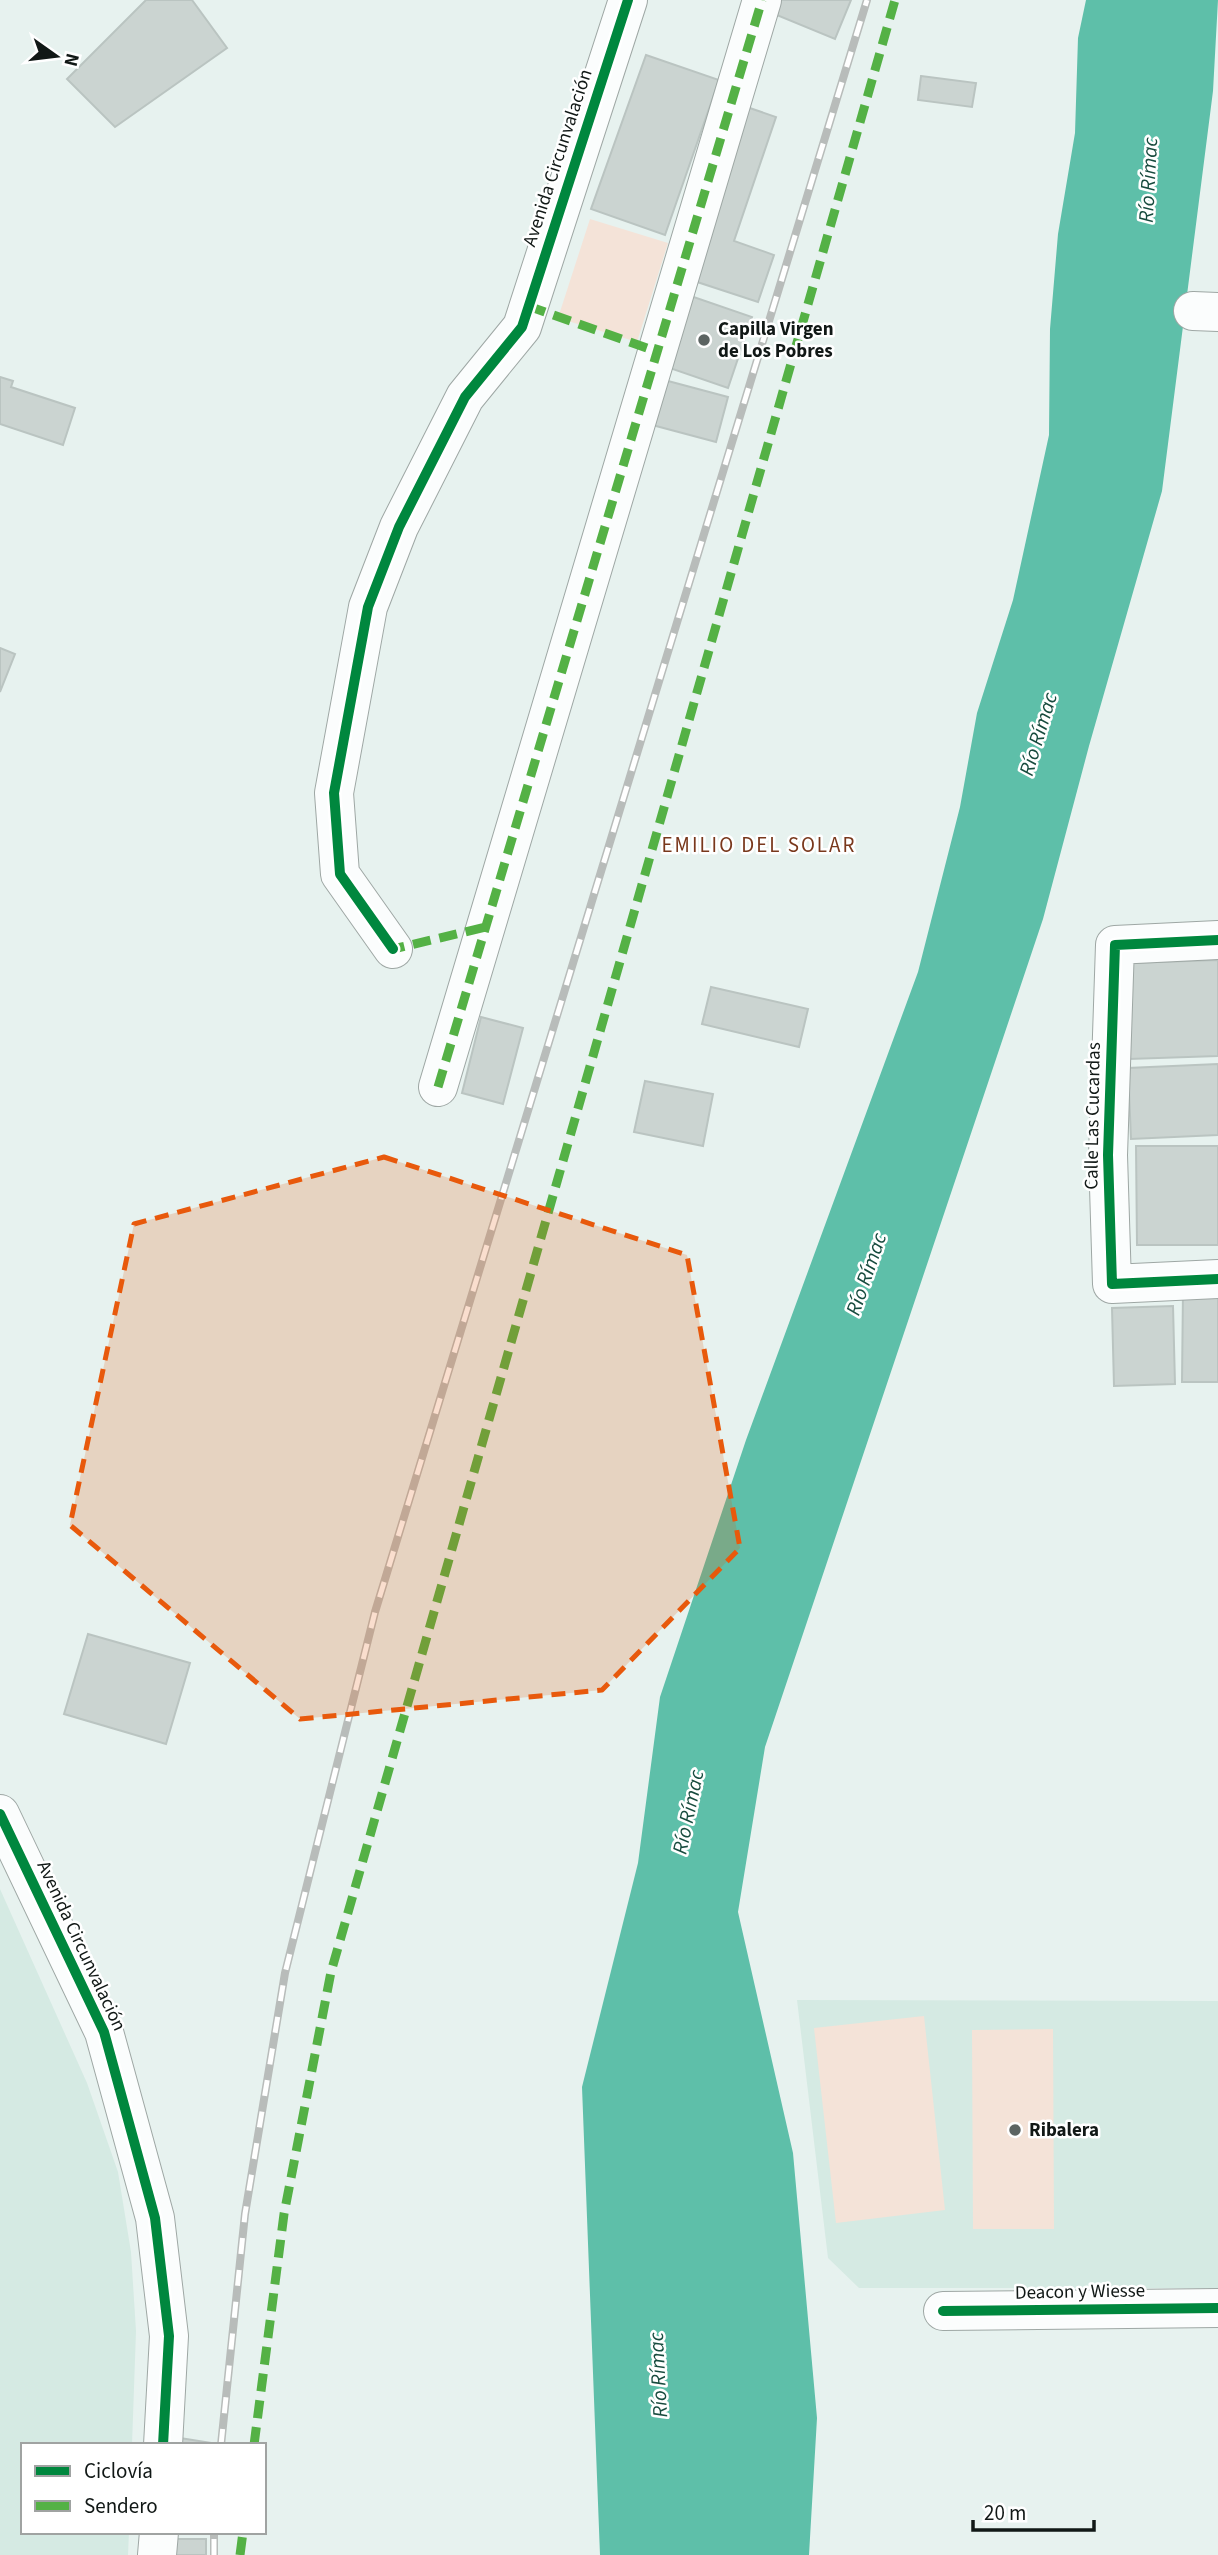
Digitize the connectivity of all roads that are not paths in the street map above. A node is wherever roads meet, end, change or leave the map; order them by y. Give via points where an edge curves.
1 (628, 0) edge
2 (762, 0) edge
3 (1218, 940) edge
4 (393, 949) dead end
5 (438, 1087) dead end
6 (1218, 1279) edge
7 (0, 1814) edge
8 (1218, 2308) edge
9 (943, 2311) dead end
10 (163, 2443) edge
11 (159, 2534) edge
12 (157, 2555) edge

1 - 4 street, Avenida Circunvalación via 522,327 465,397 399,527 368,607 334,793 340,874
2 - 5 street
3 - 6 street, Calle Las Cucardas via 1115,945 1108,1155 1112,1284
7 - 10 street, Avenida Circunvalación via 104,2032 155,2218 169,2336
8 - 9 street, Deacon y Wiesse
11 - 12 street

